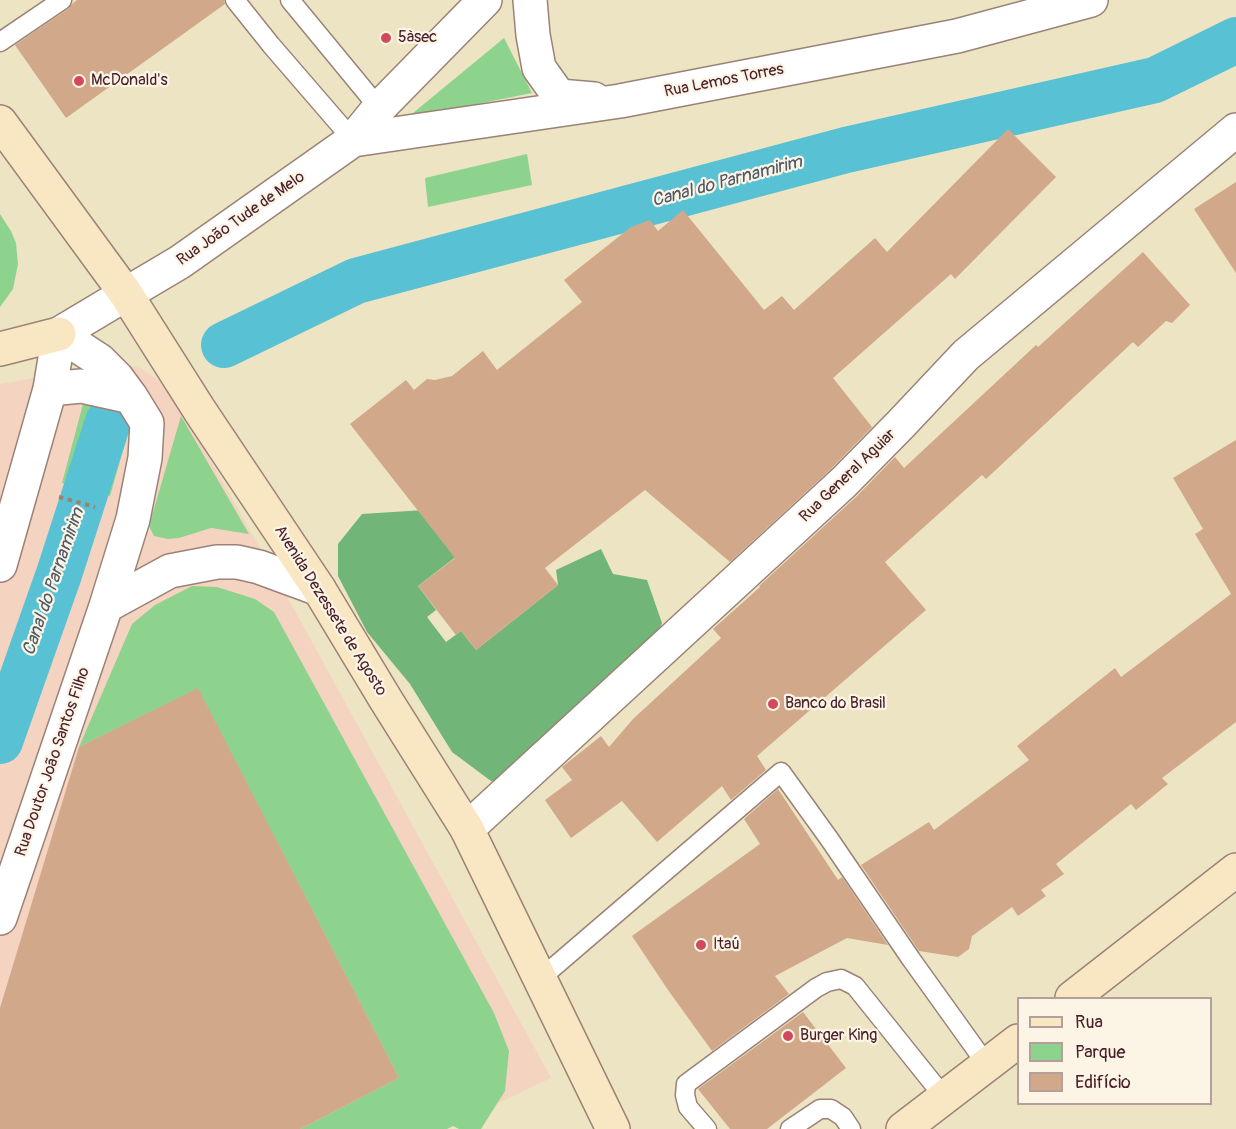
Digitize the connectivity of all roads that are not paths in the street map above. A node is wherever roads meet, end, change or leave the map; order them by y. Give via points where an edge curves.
1 (62, 0) edge
2 (235, 0) edge
3 (290, 0) edge
4 (485, 0) edge
5 (530, 0) edge
6 (1091, 0) edge
7 (0, 42) edge
8 (620, 101) junction
9 (379, 108) junction
10 (0, 122) edge
11 (1236, 130) edge
12 (353, 140) junction
13 (126, 294) junction
14 (59, 334) junction
15 (0, 349) edge
16 (50, 389) junction
17 (131, 397) junction
18 (0, 565) edge
19 (320, 589) junction
20 (106, 606) junction
21 (467, 829) junction
22 (1236, 870) edge
23 (0, 918) edge
24 (541, 978) junction
25 (1075, 997) edge
26 (1017, 1042) edge
27 (987, 1065) junction
28 (944, 1097) junction
29 (613, 1129) edge
30 (707, 1129) edge
31 (790, 1129) edge
32 (851, 1129) edge
33 (903, 1129) edge

1 - 7 lane
2 - 12 lane
3 - 9 lane
4 - 9 street
5 - 8 street via 539,68 559,96
6 - 8 street, Rua Lemos Torres via 957,36
8 - 12 street, Rua Lemos Torres
9 - 12 street
10 - 13 main road, Avenida Dezessete de Agosto
11 - 21 street, Rua General Aguiar via 966,354 844,482
12 - 13 street, Rua João Tude de Melo via 180,262
13 - 14 street, Rua João Tude de Melo
13 - 19 main road, Avenida Dezessete de Agosto
14 - 15 main road
14 - 16 street
14 - 17 street, Rua Doutor João Santos Filho via 99,360
16 - 17 street via 81,386
16 - 18 street
17 - 20 street, Rua Doutor João Santos Filho via 147,423 145,458 133,519
19 - 20 street via 259,567 217,561 170,571
19 - 21 main road, Avenida Dezessete de Agosto
20 - 23 street, Rua Doutor João Santos Filho
21 - 24 main road, Avenida Dezessete de Agosto
22 - 25 main road
24 - 27 lane via 781,772
24 - 29 main road, Avenida Dezessete de Agosto
26 - 27 main road
27 - 28 main road
28 - 30 lane via 855,986 842,980 827,982 686,1084 688,1107
28 - 33 main road
31 - 32 lane via 820,1109 831,1109

